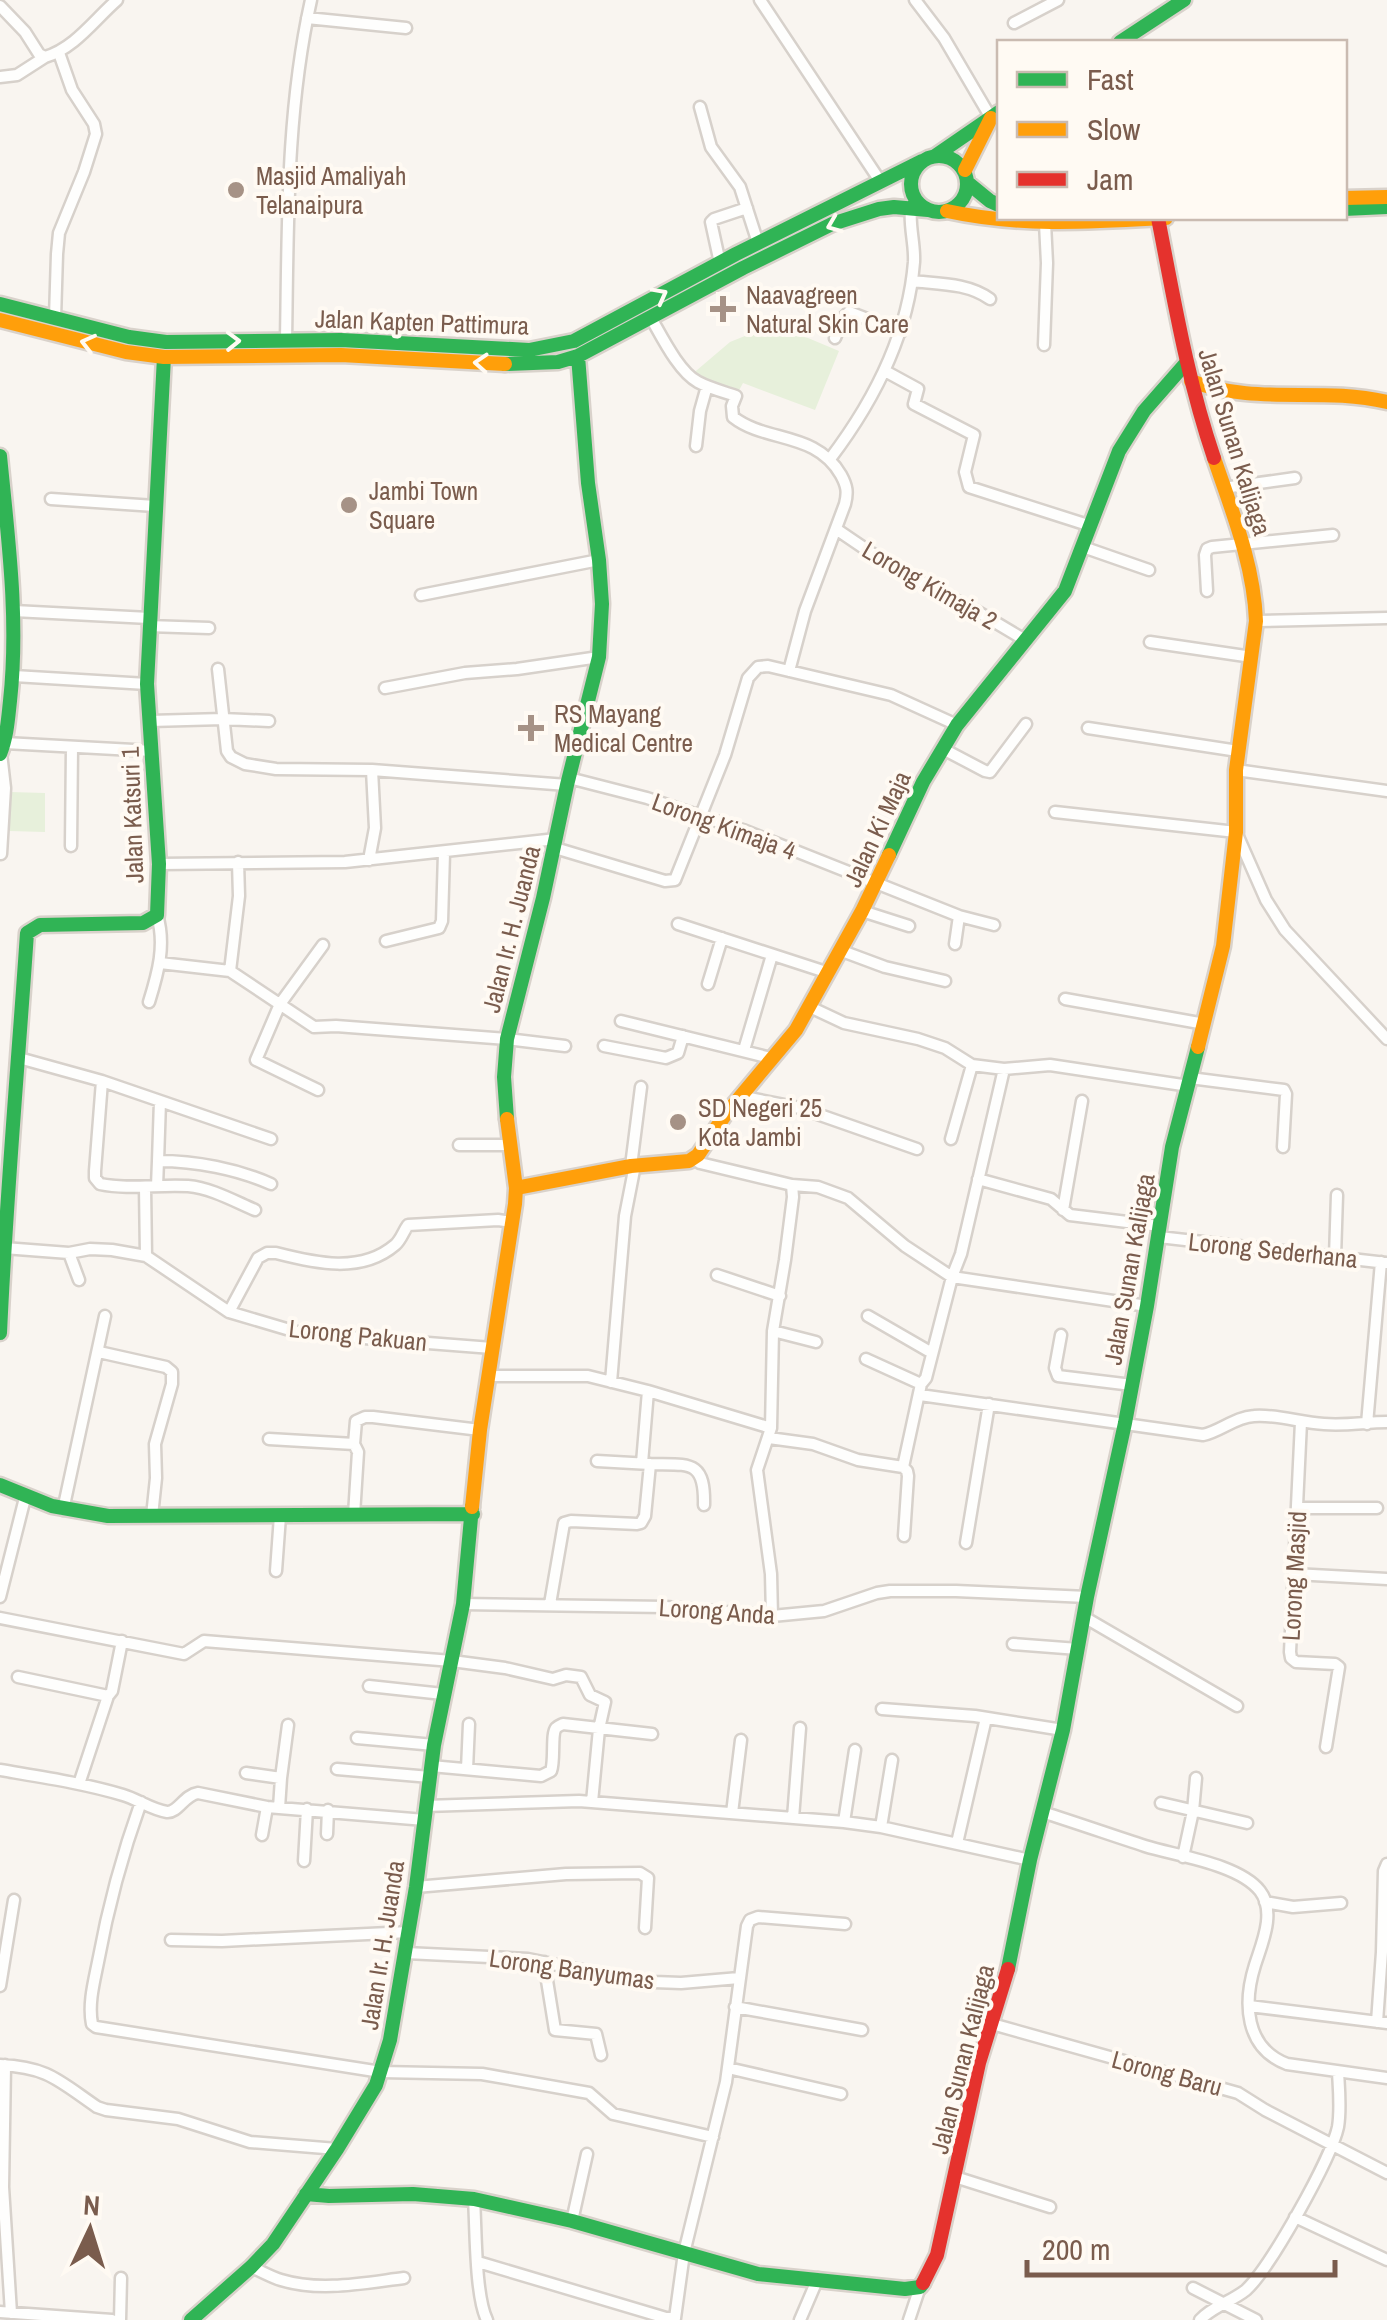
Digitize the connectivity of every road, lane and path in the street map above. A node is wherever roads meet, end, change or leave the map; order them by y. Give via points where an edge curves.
1 (117, 0) edge
2 (311, 0) edge
3 (760, 0) edge
4 (914, 0) edge
5 (1058, 0) edge
6 (1183, 0) edge
7 (0, 6) edge
8 (307, 18) junction
9 (1014, 23) dead end
10 (406, 28) dead end
11 (1123, 40) edge
12 (59, 53) junction
13 (45, 58) junction
14 (0, 77) edge
15 (700, 107) dead end
16 (995, 115) edge
17 (928, 158) junction
18 (966, 177) junction
19 (880, 181) junction
20 (1387, 196) edge
21 (1347, 198) edge
22 (997, 204) edge
23 (1387, 207) edge
24 (747, 208) junction
25 (911, 208) junction
26 (1347, 208) edge
27 (928, 210) junction
28 (947, 212) junction
29 (1113, 220) edge
30 (1158, 220) edge
31 (1045, 223) junction
32 (758, 244) junction
33 (739, 261) junction
34 (720, 263) junction
35 (912, 281) junction
36 (990, 300) dead end
37 (0, 304) edge
38 (55, 318) junction
39 (651, 318) junction
40 (0, 320) edge
41 (900, 332) junction
42 (835, 338) dead end
43 (286, 340) junction
44 (1044, 344) dead end
45 (576, 348) junction
46 (164, 358) junction
47 (1186, 363) junction
48 (885, 371) junction
49 (1191, 381) junction
50 (707, 386) junction
51 (1387, 402) edge
52 (696, 446) dead end
53 (0, 456) edge
54 (830, 459) junction
55 (1294, 478) dead end
56 (1224, 488) junction
57 (51, 499) dead end
58 (155, 506) junction
59 (1091, 526) junction
60 (836, 529) junction
61 (1333, 535) dead end
62 (1242, 542) junction
63 (1083, 548) junction
64 (599, 560) junction
65 (1149, 570) dead end
66 (1207, 590) dead end
67 (421, 595) dead end
68 (9, 615) edge
69 (1387, 616) edge
70 (1256, 621) junction
71 (148, 622) junction
72 (209, 628) dead end
73 (1025, 640) junction
74 (1150, 642) dead end
75 (599, 657) junction
76 (1252, 657) junction
77 (218, 668) dead end
78 (789, 670) junction
79 (14, 676) junction
80 (147, 684) junction
81 (385, 688) dead end
82 (222, 719) junction
83 (150, 721) junction
84 (269, 721) dead end
85 (1026, 724) dead end
86 (957, 726) junction
87 (1088, 728) dead end
88 (72, 747) junction
89 (943, 749) junction
90 (2, 750) edge
91 (152, 751) junction
92 (1238, 751) junction
93 (372, 770) junction
94 (1236, 770) junction
95 (568, 782) junction
96 (1387, 792) edge
97 (1054, 812) dead end
98 (701, 817) junction
99 (1236, 832) junction
100 (555, 844) junction
101 (70, 846) dead end
102 (444, 853) junction
103 (2, 854) edge
104 (369, 860) junction
105 (238, 862) junction
106 (159, 864) junction
107 (876, 883) junction
108 (862, 912) junction
109 (157, 916) junction
110 (960, 916) junction
111 (678, 924) dead end
112 (909, 926) dead end
113 (994, 926) dead end
114 (722, 938) junction
115 (386, 942) dead end
116 (954, 944) dead end
117 (323, 945) dead end
118 (842, 951) junction
119 (772, 955) junction
120 (160, 963) junction
121 (230, 970) junction
122 (829, 973) junction
123 (945, 981) dead end
124 (708, 984) dead end
125 (1065, 999) dead end
126 (149, 1002) dead end
127 (280, 1004) junction
128 (810, 1008) junction
129 (621, 1021) dead end
130 (1205, 1024) junction
131 (683, 1036) junction
132 (507, 1039) junction
133 (1387, 1040) edge
134 (566, 1046) dead end
135 (604, 1046) dead end
136 (744, 1050) junction
137 (19, 1058) junction
138 (771, 1058) junction
139 (972, 1065) junction
140 (1004, 1068) junction
141 (102, 1081) junction
142 (1190, 1082) junction
143 (640, 1087) dead end
144 (318, 1090) dead end
145 (739, 1096) junction
146 (160, 1101) junction
147 (1082, 1101) dead end
148 (271, 1139) dead end
149 (952, 1139) dead end
150 (459, 1145) dead end
151 (512, 1145) junction
152 (1283, 1146) dead end
153 (917, 1149) dead end
154 (694, 1160) junction
155 (158, 1161) junction
156 (633, 1166) junction
157 (978, 1179) junction
158 (272, 1184) dead end
159 (792, 1185) junction
160 (151, 1186) junction
161 (516, 1188) junction
162 (1338, 1195) dead end
163 (255, 1210) dead end
164 (1063, 1210) junction
165 (512, 1222) junction
166 (1160, 1231) junction
167 (4, 1248) junction
168 (68, 1254) junction
169 (146, 1256) junction
170 (1336, 1257) junction
171 (1384, 1262) edge
172 (717, 1275) dead end
173 (952, 1277) junction
174 (79, 1280) dead end
175 (780, 1296) junction
176 (2, 1298) edge
177 (1147, 1306) junction
178 (229, 1312) junction
179 (106, 1316) dead end
180 (868, 1316) dead end
181 (774, 1331) junction
182 (0, 1334) edge
183 (1061, 1335) dead end
184 (816, 1342) dead end
185 (492, 1348) junction
186 (99, 1352) junction
187 (932, 1353) junction
188 (866, 1359) dead end
189 (488, 1376) junction
190 (611, 1382) junction
191 (1132, 1385) junction
192 (648, 1390) junction
193 (921, 1390) junction
194 (989, 1404) junction
195 (1301, 1422) junction
196 (1387, 1422) edge
197 (1125, 1423) junction
198 (1367, 1424) junction
199 (480, 1430) junction
200 (770, 1433) junction
201 (268, 1439) dead end
202 (354, 1444) junction
203 (597, 1461) dead end
204 (646, 1464) junction
205 (902, 1467) junction
206 (0, 1486) edge
207 (25, 1498) junction
208 (704, 1505) dead end
209 (1298, 1508) junction
210 (1377, 1508) dead end
211 (63, 1510) junction
212 (474, 1514) junction
213 (152, 1516) junction
214 (280, 1516) junction
215 (354, 1516) junction
216 (904, 1536) dead end
217 (966, 1543) dead end
218 (276, 1571) dead end
219 (1294, 1574) junction
220 (1387, 1579) edge
221 (0, 1597) edge
222 (1086, 1597) junction
223 (463, 1604) junction
224 (550, 1604) junction
225 (772, 1616) junction
226 (1084, 1617) junction
227 (0, 1618) edge
228 (122, 1641) junction
229 (1013, 1644) dead end
230 (1078, 1649) junction
231 (452, 1661) junction
232 (18, 1677) dead end
233 (369, 1686) dead end
234 (443, 1694) junction
235 (108, 1696) junction
236 (1237, 1706) dead end
237 (882, 1709) dead end
238 (986, 1718) junction
239 (469, 1724) dead end
240 (288, 1726) dead end
241 (800, 1728) dead end
242 (600, 1729) junction
243 (1063, 1730) junction
244 (652, 1734) dead end
245 (357, 1738) dead end
246 (742, 1740) dead end
247 (434, 1745) junction
248 (1326, 1747) dead end
249 (855, 1750) dead end
250 (892, 1760) dead end
251 (336, 1768) dead end
252 (0, 1770) edge
253 (466, 1770) junction
254 (431, 1771) junction
255 (246, 1774) dead end
256 (281, 1778) junction
257 (1196, 1778) dead end
258 (79, 1784) junction
259 (141, 1802) junction
260 (592, 1802) junction
261 (1161, 1803) dead end
262 (273, 1807) junction
263 (306, 1809) junction
264 (328, 1810) junction
265 (1193, 1811) junction
266 (1042, 1812) junction
267 (426, 1813) junction
268 (732, 1814) junction
269 (793, 1818) junction
270 (844, 1822) junction
271 (1247, 1823) dead end
272 (881, 1827) junction
273 (327, 1834) dead end
274 (262, 1836) dead end
275 (956, 1843) junction
276 (1183, 1857) junction
277 (1030, 1860) junction
278 (304, 1861) dead end
279 (1387, 1864) edge
280 (416, 1887) junction
281 (14, 1900) dead end
282 (1265, 1902) junction
283 (1341, 1903) dead end
284 (845, 1924) dead end
285 (645, 1928) dead end
286 (409, 1932) junction
287 (171, 1940) dead end
288 (406, 1954) junction
289 (544, 1962) junction
290 (738, 1978) junction
291 (0, 1986) edge
292 (1249, 2006) junction
293 (735, 2007) junction
294 (1382, 2022) edge
295 (992, 2024) junction
296 (862, 2030) dead end
297 (601, 2055) dead end
298 (2, 2065) edge
299 (728, 2068) junction
300 (380, 2072) junction
301 (1338, 2072) junction
302 (1387, 2078) edge
303 (841, 2094) dead end
304 (714, 2137) junction
305 (1332, 2146) junction
306 (337, 2149) junction
307 (587, 2154) dead end
308 (1387, 2173) edge
309 (955, 2178) junction
310 (306, 2194) junction
311 (474, 2199) junction
312 (1050, 2207) dead end
313 (1295, 2217) junction
314 (572, 2221) junction
315 (684, 2253) junction
316 (1387, 2260) edge
317 (478, 2262) junction
318 (251, 2267) junction
319 (121, 2278) dead end
320 (404, 2278) dead end
321 (818, 2278) junction
322 (920, 2287) junction
323 (1193, 2288) dead end
324 (1224, 2303) junction
325 (5, 2312) edge
326 (482, 2319) edge
327 (112, 2320) edge
328 (120, 2320) edge
329 (191, 2320) edge
330 (800, 2320) edge
331 (909, 2320) edge
332 (1200, 2320) edge
333 (1256, 2320) edge

1 - 12 street
2 - 8 street
3 - 19 street
4 - 16 street
5 - 9 street
6 - 11 street
7 - 13 street
8 - 10 street
8 - 43 street via 290,151
12 - 13 street
12 - 38 street via 96,134 60,233
13 - 14 street
15 - 24 street via 711,147
16 - 17 street, Jalan Kapten Pattimura
16 - 18 street
17 - 18 street via 949,157
17 - 19 street, Jalan Kapten Pattimura
17 - 27 street via 912,175 912,192
18 - 22 street
18 - 28 street via 962,200
19 - 32 street, Jalan Kapten Pattimura
20 - 21 street
23 - 26 street
24 - 32 street
24 - 34 street via 711,222
25 - 27 street, Jalan Kapten Pattimura
25 -> 33 street, Jalan Kapten Pattimura via 879,209
25 - 35 street
27 - 28 street
28 - 31 street
29 - 31 street
30 - 47 street, Jalan Sunan Kalijaga
31 - 44 street
32 - 33 street, Jalan Kapten Pattimura
33 - 34 street, Jalan Kapten Pattimura
33 - 39 street, Jalan Kapten Pattimura
45 -> 34 street, Jalan Kapten Pattimura
35 - 36 street via 967,287
35 - 41 street
37 - 38 street, Jalan Kapten Pattimura
38 -> 43 street, Jalan Kapten Pattimura via 166,342
39 - 45 street, Jalan Kapten Pattimura
39 - 50 street via 690,376
46 -> 40 street, Jalan Kapten Pattimura
41 - 42 street via 849,312
41 - 48 street
43 - 45 street, Jalan Kapten Pattimura
45 -> 46 street, Jalan Kapten Pattimura via 558,362 516,365 340,355
45 - 64 street, Jalan Ir. H. Juanda
46 - 58 street, Jalan Katsuri 1
47 - 49 street, Jalan Sunan Kalijaga
47 - 59 street, Jalan Ki Maja via 1131,430
48 - 54 street
48 - 59 street via 918,389 914,404 974,435 965,472 969,487
49 - 51 street via 1252,395 1349,394
49 - 56 street, Jalan Sunan Kalijaga
50 - 52 street
50 - 54 street via 736,396 733,418 744,426
53 - 68 street
54 - 60 street via 848,494
55 - 56 street
56 - 62 street, Jalan Sunan Kalijaga
57 - 58 street
58 - 71 street, Jalan Katsuri 1
59 - 63 street, Jalan Ki Maja
60 - 73 street, Lorong Kimaja 2
60 - 78 street
61 - 62 street
62 - 66 street via 1207,550
62 - 70 street, Jalan Sunan Kalijaga
63 - 65 street
63 - 73 street, Jalan Ki Maja via 1065,591
64 - 67 street
64 - 75 street, Jalan Ir. H. Juanda
68 - 71 street
68 - 79 street
69 - 70 street
70 - 76 street, Jalan Sunan Kalijaga
71 - 72 street
71 - 80 street, Jalan Katsuri 1
73 - 86 street, Jalan Ki Maja
74 - 76 street
75 - 81 street
75 - 95 street, Jalan Ir. H. Juanda
76 - 92 street, Jalan Sunan Kalijaga
77 - 82 street, Lorong Kimaja 4
78 - 86 street via 891,695
78 - 98 street via 758,667 748,678
79 - 80 street
79 - 90 street
80 - 83 street, Jalan Katsuri 1
82 - 83 street
82 - 84 street
82 - 93 street, Lorong Kimaja 4 via 227,751 245,764
83 - 91 street, Jalan Katsuri 1
85 - 89 street via 990,772
86 - 89 street, Jalan Ki Maja
87 - 92 street
88 - 90 street
88 - 91 street
88 - 101 street
89 - 107 street, Jalan Ki Maja
90 - 103 street
91 - 106 street, Jalan Katsuri 1
92 - 94 street, Jalan Sunan Kalijaga
93 - 95 street, Lorong Kimaja 4
93 - 104 street
94 - 96 street
94 - 99 street, Jalan Sunan Kalijaga
95 - 98 street, Lorong Kimaja 4
95 - 100 street, Jalan Ir. H. Juanda
97 - 99 street
98 - 100 street via 672,882
98 - 107 street, Lorong Kimaja 4
99 - 130 street, Jalan Sunan Kalijaga via 1223,946
99 - 133 street via 1285,930
100 - 102 street
100 - 132 street, Jalan Ir. H. Juanda
102 - 104 street
102 - 115 street via 439,928
104 - 105 street
105 - 106 street
105 - 121 street
106 - 109 street, Jalan Katsuri 1
107 - 108 street, Jalan Ki Maja
107 - 110 street, Lorong Kimaja 4
108 - 112 street
108 - 118 street, Jalan Ki Maja
109 - 120 street
109 - 137 street, Jalan Katsuri 1 via 143,923 40,925 27,933
110 - 113 street, Lorong Kimaja 4
110 - 116 street
111 - 114 street
114 - 119 street
114 - 124 street
117 - 127 street
118 - 122 street, Jalan Ki Maja
118 - 123 street
119 - 122 street
119 - 136 street
120 - 121 street
120 - 126 street
121 - 127 street
122 - 128 street, Jalan Ki Maja
125 - 130 street
127 - 132 street via 321,1028
127 - 144 street via 256,1060
128 - 138 street, Jalan Ki Maja
128 - 139 street via 946,1048
129 - 131 street
130 - 142 street, Jalan Sunan Kalijaga
131 - 135 street via 678,1053 666,1058
131 - 136 street
132 - 134 street
132 - 151 street, Jalan Ir. H. Juanda via 502,1084
136 - 138 street
137 - 141 street
137 - 167 street, Jalan Katsuri 1
138 - 145 street, Jalan Ki Maja
139 - 140 street
139 - 149 street
140 - 142 street via 1050,1065
140 - 157 street
141 - 146 street
141 - 160 street via 95,1178 105,1186
142 - 152 street via 1284,1090
142 - 166 street, Jalan Sunan Kalijaga
143 - 156 street
145 - 153 street via 836,1118
145 - 154 street, Jalan Ki Maja
146 - 148 street
146 - 155 street
147 - 164 street
150 - 151 street
151 - 161 street, Jalan Ir. H. Juanda
154 - 156 street
154 - 159 street
155 - 158 street via 241,1172
155 - 160 street
156 - 161 street
156 - 190 street
157 - 164 street, Lorong Sederhana via 1051,1199
157 - 173 street
159 - 173 street via 848,1198
159 - 175 street
160 - 163 street via 204,1188
160 - 169 street
161 - 165 street, Jalan Ir. H. Juanda
162 - 170 street
164 - 166 street, Lorong Sederhana
165 - 178 street via 408,1226 400,1241 376,1256 334,1265 267,1253
165 - 185 street, Jalan Ir. H. Juanda
166 - 170 street, Lorong Sederhana
166 - 177 street, Jalan Sunan Kalijaga
167 - 168 street, Lorong Pakuan
167 - 176 street, Jalan Katsuri 1
168 - 169 street, Lorong Pakuan via 90,1249
168 - 174 street
169 - 178 street, Lorong Pakuan
170 - 171 street, Lorong Sederhana
171 - 198 street
172 - 175 street
173 - 177 street
173 - 187 street
175 - 181 street
176 - 182 street, Jalan Katsuri 1
177 - 191 street, Jalan Sunan Kalijaga
178 - 185 street, Lorong Pakuan via 300,1334
179 - 186 street
180 - 187 street
181 - 184 street
181 - 200 street
183 - 191 street via 1058,1376
185 - 189 street, Jalan Ir. H. Juanda
186 - 211 street
186 - 213 street via 172,1372 155,1444
187 - 193 street
188 - 193 street
189 - 190 street
189 - 199 street, Jalan Ir. H. Juanda
190 - 192 street
191 - 197 street, Jalan Sunan Kalijaga
192 - 200 street
192 - 204 street
193 - 194 street
193 - 205 street
194 - 197 street
194 - 217 street
195 - 197 street via 1256,1415 1202,1434
195 - 198 street
195 - 209 street, Lorong Masjid
196 - 198 street
197 - 222 street, Jalan Sunan Kalijaga
199 - 202 street via 365,1417 356,1421
199 - 212 street, Jalan Ir. H. Juanda
200 - 205 street
200 - 225 street via 757,1470
201 - 202 street
202 - 215 street
203 - 204 street
204 - 208 street via 697,1471
204 - 224 street via 641,1523 564,1523
205 - 216 street via 908,1476
206 - 207 street
207 - 211 street
207 - 221 street
209 - 210 street
209 - 219 street, Lorong Masjid
211 - 213 street
212 - 215 street
212 - 223 street, Jalan Ir. H. Juanda
213 - 214 street
214 - 215 street
214 - 218 street
219 - 220 street
219 - 248 street, Lorong Masjid via 1291,1658 1339,1667
222 - 225 street, Lorong Anda via 890,1591 824,1611
222 - 226 street, Jalan Sunan Kalijaga
223 - 224 street, Lorong Anda
223 - 231 street, Jalan Ir. H. Juanda
224 - 225 street, Lorong Anda
226 - 230 street, Jalan Sunan Kalijaga
226 - 236 street
227 - 228 street
228 - 231 street via 184,1654 204,1641
228 - 235 street
229 - 230 street
230 - 243 street, Jalan Sunan Kalijaga
231 - 234 street, Jalan Ir. H. Juanda
231 - 242 street via 553,1679 581,1677 590,1695 604,1702
232 - 235 street
233 - 234 street
234 - 247 street, Jalan Ir. H. Juanda
235 - 258 street
237 - 238 street
238 - 243 street
238 - 275 street
239 - 253 street
240 - 256 street
241 - 269 street
242 - 244 street
242 - 253 street via 556,1728 554,1763 546,1775
242 - 260 street
243 - 266 street, Jalan Sunan Kalijaga
245 - 247 street
246 - 268 street
247 - 254 street, Jalan Ir. H. Juanda
249 - 270 street
250 - 272 street
251 - 254 street
252 - 258 street
253 - 254 street
254 - 267 street, Jalan Ir. H. Juanda
255 - 256 street
256 - 262 street
257 - 265 street
258 - 259 street
259 - 262 street via 170,1812 198,1793
259 - 300 street via 103,1936 92,2024
260 - 267 street
260 - 268 street
261 - 265 street
262 - 263 street
262 - 274 street
263 - 264 street
263 - 278 street
264 - 267 street
264 - 273 street
265 - 271 street
265 - 276 street
266 - 276 street
266 - 277 street, Jalan Sunan Kalijaga
267 - 280 street, Jalan Ir. H. Juanda
268 - 269 street
269 - 270 street
270 - 272 street
272 - 275 street
275 - 277 street
276 - 282 street via 1245,1878
277 - 295 street, Jalan Sunan Kalijaga
279 - 294 street
280 - 285 street via 640,1873 648,1878
280 - 286 street, Jalan Ir. H. Juanda
281 - 291 street
282 - 283 street
282 - 292 street
284 - 290 street via 750,1920
286 - 287 street
286 - 288 street, Jalan Ir. H. Juanda
288 - 289 street, Lorong Banyumas
288 - 300 street, Jalan Ir. H. Juanda
289 - 290 street, Lorong Banyumas via 654,1982
289 - 297 street via 555,2030 596,2034
290 - 293 street
292 - 294 street
292 - 301 street via 1254,2035 1274,2059
293 - 296 street
293 - 299 street
295 - 305 street, Lorong Baru via 1238,2093
295 - 309 street, Jalan Sunan Kalijaga
298 - 306 street via 42,2070 106,2110 178,2118 250,2142
298 - 325 street
299 - 303 street
299 - 304 street
300 - 304 street via 482,2074 589,2093 613,2114
300 - 306 street, Jalan Ir. H. Juanda
301 - 302 street
301 - 305 street
304 - 315 street
305 - 308 street, Lorong Baru
305 - 313 street
306 - 310 street, Jalan Ir. H. Juanda
307 - 314 street
309 - 312 street
309 - 322 street, Jalan Sunan Kalijaga via 936,2256
310 - 311 street
310 - 318 street, Jalan Ir. H. Juanda
311 - 314 street
311 - 317 street
313 - 316 street
313 - 324 street via 1254,2282
314 - 315 street
315 - 317 street via 675,2318
315 - 321 street via 758,2274
317 - 326 street
318 - 320 street via 308,2285
318 - 329 street, Jalan Ir. H. Juanda
319 - 328 street
321 - 322 street
321 - 330 street
322 - 331 street, Jalan Sunan Kalijaga
323 - 324 street
324 - 332 street
324 - 333 street
325 - 327 street

